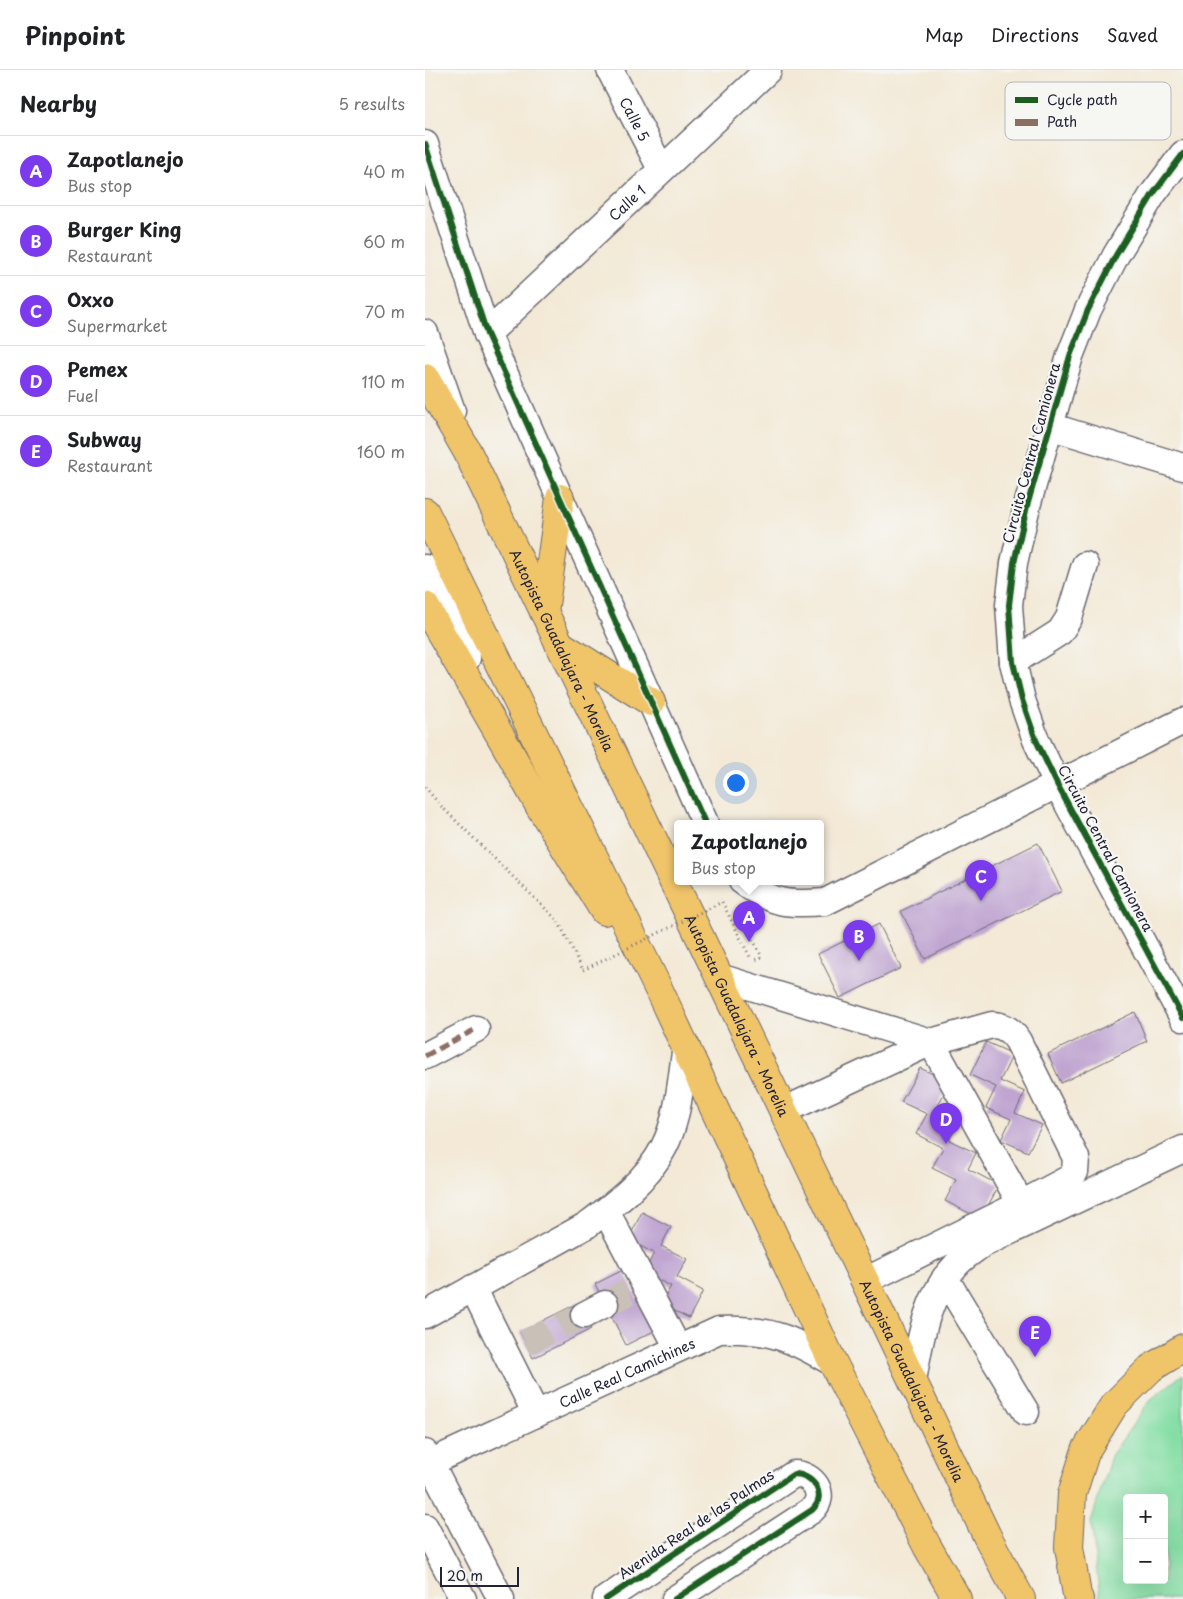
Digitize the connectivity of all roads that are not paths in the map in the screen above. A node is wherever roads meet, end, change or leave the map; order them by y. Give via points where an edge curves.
1 (609, 70) edge
2 (768, 70) edge
3 (425, 144) edge
4 (1183, 154) edge
5 (661, 169) junction
6 (425, 333) edge
7 (487, 334) junction
8 (425, 378) edge
9 (1049, 426) junction
10 (467, 451) junction
11 (1183, 467) edge
12 (560, 498) junction
13 (425, 512) edge
14 (1085, 565) dead end
15 (425, 568) edge
16 (425, 606) edge
17 (544, 612) junction
18 (559, 644) junction
19 (1013, 662) junction
20 (651, 702) junction
21 (1183, 721) edge
22 (508, 749) junction
23 (1057, 784) junction
24 (704, 820) edge
25 (674, 883) edge
26 (675, 885) edge
27 (748, 885) edge
28 (719, 977) junction
29 (658, 988) junction
30 (1183, 1018) edge
31 (476, 1029) dead end
32 (931, 1042) junction
33 (686, 1046) junction
34 (425, 1056) edge
35 (783, 1111) junction
36 (1183, 1149) edge
37 (1021, 1204) junction
38 (606, 1211) junction
39 (945, 1278) junction
40 (865, 1281) junction
41 (473, 1288) junction
42 (425, 1315) edge
43 (678, 1348) junction
44 (1183, 1348) edge
45 (833, 1363) junction
46 (913, 1381) junction
47 (1026, 1412) dead end
48 (537, 1414) junction
49 (427, 1460) edge
50 (425, 1527) edge
51 (927, 1546) junction
52 (463, 1599) edge
53 (501, 1599) edge
54 (606, 1599) edge
55 (675, 1599) edge
56 (941, 1599) edge
57 (957, 1599) edge
58 (1021, 1599) edge
59 (1079, 1599) edge

1 - 5 street, Calle 5
2 - 5 street, Calle 1
3 - 7 street
4 - 9 street, Circuito Central Camionera via 1153,194 1088,310
5 - 7 street, Calle 1
6 - 10 street
7 - 12 street
8 - 10 main road, Autopista Guadalajara - Morelia
9 - 11 street
9 - 19 street, Circuito Central Camionera via 1014,563 1009,605
10 - 17 main road, Autopista Guadalajara - Morelia
12 - 17 main road
12 - 20 street
13 - 29 main road
14 - 19 street via 1069,618 1060,632
15 - 22 street
16 - 22 main road
17 - 18 main road, Autopista Guadalajara - Morelia
18 - 20 main road
18 - 25 main road, Autopista Guadalajara - Morelia
19 - 23 street, Circuito Central Camionera via 1022,700
20 - 24 street
21 - 23 street
22 - 29 main road via 573,864
23 - 27 street via 825,902 796,904 769,899
23 - 30 street, Circuito Central Camionera
26 - 28 main road, Autopista Guadalajara - Morelia
28 - 32 street
28 - 35 main road, Autopista Guadalajara - Morelia
29 - 33 main road
31 - 34 street
32 - 35 street
32 - 37 street
32 - 37 street via 992,1025 1002,1025 1018,1041 1077,1166 1069,1178
33 - 38 street via 679,1098 665,1147 641,1180
33 - 45 main road
35 - 40 main road, Autopista Guadalajara - Morelia
36 - 39 street via 981,1245 957,1263
37 - 40 street
38 - 41 street via 587,1225
38 - 43 street via 638,1287
39 - 46 street via 921,1334
39 - 47 street
40 - 46 main road, Autopista Guadalajara - Morelia
41 - 42 street
41 - 48 street via 515,1348
43 - 45 street, Calle Real Camichines via 719,1330 743,1329 789,1339
43 - 48 street, Calle Real Camichines
44 - 59 main road via 1151,1368 1114,1405 1087,1450 1072,1494 1069,1547
45 - 51 main road
46 - 58 main road, Autopista Guadalajara - Morelia
48 - 49 street, Calle Real Camichines
49 - 53 street
50 - 52 street
51 - 56 main road
51 - 57 main road
54 - 55 street, Avenida Real de las Palmas via 794,1474 801,1474 814,1484 819,1498 812,1510

